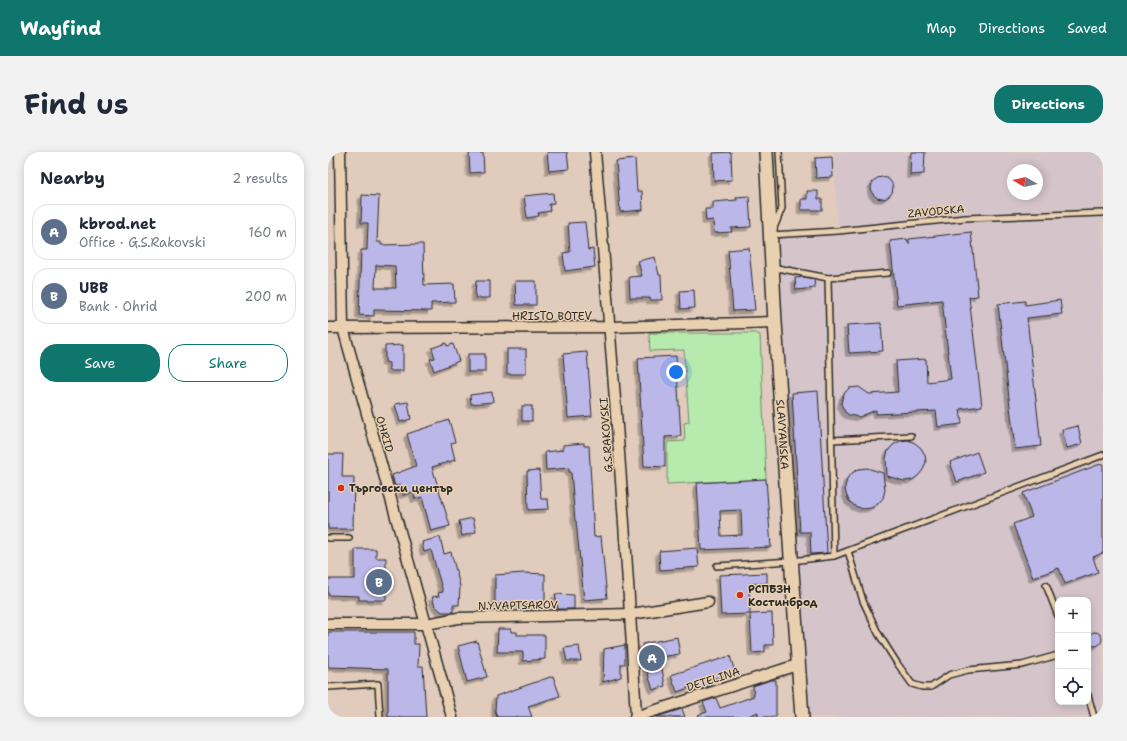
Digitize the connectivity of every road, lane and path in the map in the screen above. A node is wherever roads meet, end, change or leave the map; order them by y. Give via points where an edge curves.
1 (340, 152) edge
2 (595, 152) edge
3 (766, 152) edge
4 (779, 152) edge
5 (1103, 213) edge
6 (770, 235) junction
7 (772, 267) junction
8 (888, 274) dead end
9 (828, 278) junction
10 (775, 322) junction
11 (328, 328) edge
12 (343, 328) junction
13 (610, 328) junction
14 (911, 436) dead end
15 (832, 440) junction
16 (1103, 455) edge
17 (328, 538) edge
18 (349, 538) dead end
19 (848, 551) junction
20 (834, 556) junction
21 (791, 561) junction
22 (717, 566) dead end
23 (1046, 585) dead end
24 (708, 602) dead end
25 (1055, 608) edge
26 (631, 614) junction
27 (328, 624) edge
28 (426, 624) junction
29 (1055, 656) edge
30 (797, 665) junction
31 (328, 687) edge
32 (1091, 705) edge
33 (380, 717) edge
34 (452, 717) edge
35 (636, 717) edge
36 (802, 717) edge
37 (1094, 717) edge

1 - 12 street, OHRID
2 - 13 street, G.S.RAKOVSKI
3 - 6 street, SLAVYANSKA
4 - 6 lane via 782,208
5 - 6 lane, ZAVODSKA via 965,218
6 - 7 street, SLAVYANSKA
7 - 9 lane
7 - 10 street, SLAVYANSKA
8 - 9 lane
9 - 15 lane
10 - 13 street, HRISTO BOTEV
10 - 21 street, SLAVYANSKA
11 - 12 street, HRISTO BOTEV
12 - 13 street, HRISTO BOTEV
12 - 28 street, OHRID
13 - 26 street, G.S.RAKOVSKI
14 - 15 lane
15 - 20 lane
16 - 19 lane
17 - 18 lane
19 - 20 lane
19 - 29 lane via 863,601 878,633 912,684 931,687 949,675 968,670 1022,665
20 - 21 lane
21 - 22 lane
21 - 30 street, SLAVYANSKA
23 - 25 lane
24 - 26 street, N.Y.VAPTSAROV
26 - 28 street, N.Y.VAPTSAROV via 458,618
26 - 35 street, G.S.RAKOVSKI
27 - 28 street, N.Y.VAPTSAROV
28 - 34 street, OHRID
30 - 35 street, DETELINA
30 - 36 street, SLAVYANSKA
31 - 33 lane via 378,684
32 - 37 lane

